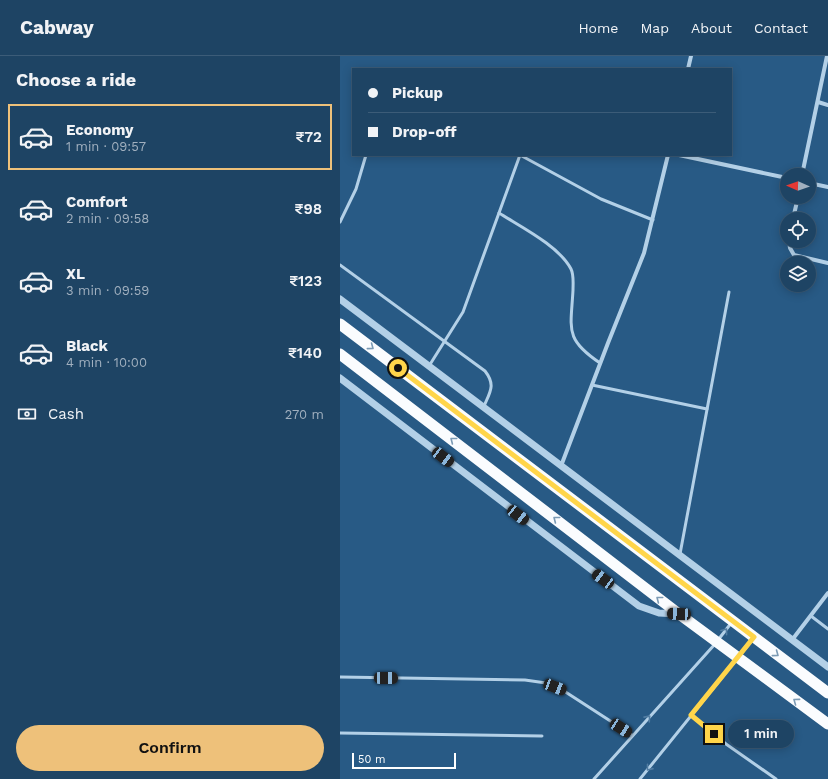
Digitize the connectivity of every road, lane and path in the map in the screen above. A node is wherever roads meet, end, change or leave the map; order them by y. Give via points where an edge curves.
1 (691, 56) edge
2 (827, 56) edge
3 (688, 68) edge
4 (818, 102) junction
5 (828, 105) edge
6 (366, 156) edge
7 (520, 156) edge
8 (522, 156) edge
9 (668, 156) edge
10 (684, 156) edge
11 (804, 168) edge
12 (780, 177) edge
13 (816, 184) edge
14 (828, 187) edge
15 (499, 213) junction
16 (653, 220) junction
17 (340, 222) edge
18 (790, 248) edge
19 (828, 264) edge
20 (340, 265) edge
21 (729, 292) dead end
22 (340, 299) edge
23 (340, 324) edge
24 (445, 342) junction
25 (340, 354) edge
26 (600, 363) junction
27 (429, 366) junction
28 (340, 378) edge
29 (592, 385) junction
30 (483, 408) junction
31 (707, 409) junction
32 (561, 467) junction
33 (680, 556) junction
34 (828, 593) edge
35 (679, 614) junction
36 (811, 616) junction
37 (733, 620) junction
38 (828, 629) edge
39 (754, 637) junction
40 (792, 640) junction
41 (716, 642) junction
42 (738, 659) junction
43 (828, 667) edge
44 (340, 677) edge
45 (828, 693) edge
46 (691, 715) junction
47 (828, 724) edge
48 (340, 733) edge
49 (632, 735) junction
50 (542, 736) dead end
51 (594, 779) edge
52 (640, 779) edge
53 (776, 779) edge

1 - 3 street
2 - 4 street
4 - 5 street
4 - 11 street
6 - 17 lane via 356,189
7 - 15 lane
8 - 16 lane via 601,199
9 - 16 street
10 - 12 street
13 - 14 street
15 - 24 lane via 463,312
15 - 26 lane via 558,252 566,261 572,271 573,282 572,333 576,344 583,352
16 - 26 street via 644,253
18 - 19 street via 794,255
20 - 24 lane
21 - 31 lane
22 - 27 street
23 -> 37 highway
24 - 27 lane
24 - 30 lane via 491,378 492,388
35 -> 25 highway
26 - 29 street
27 - 30 street
28 - 35 street via 639,606 659,613
29 - 31 lane
29 - 32 street
30 - 32 street
31 - 33 lane
32 - 33 street
33 - 40 street
34 - 36 street
35 - 41 highway
36 - 38 lane
36 - 40 street
37 - 39 highway
41 -> 37 lane
39 - 42 lane
39 -> 45 highway
40 - 43 street
41 - 42 highway
49 -> 41 lane
42 - 46 lane
47 -> 42 highway
44 - 49 lane via 525,680 546,683 564,690
46 -> 52 lane
46 - 53 lane via 726,744
48 - 50 lane
49 - 51 lane

